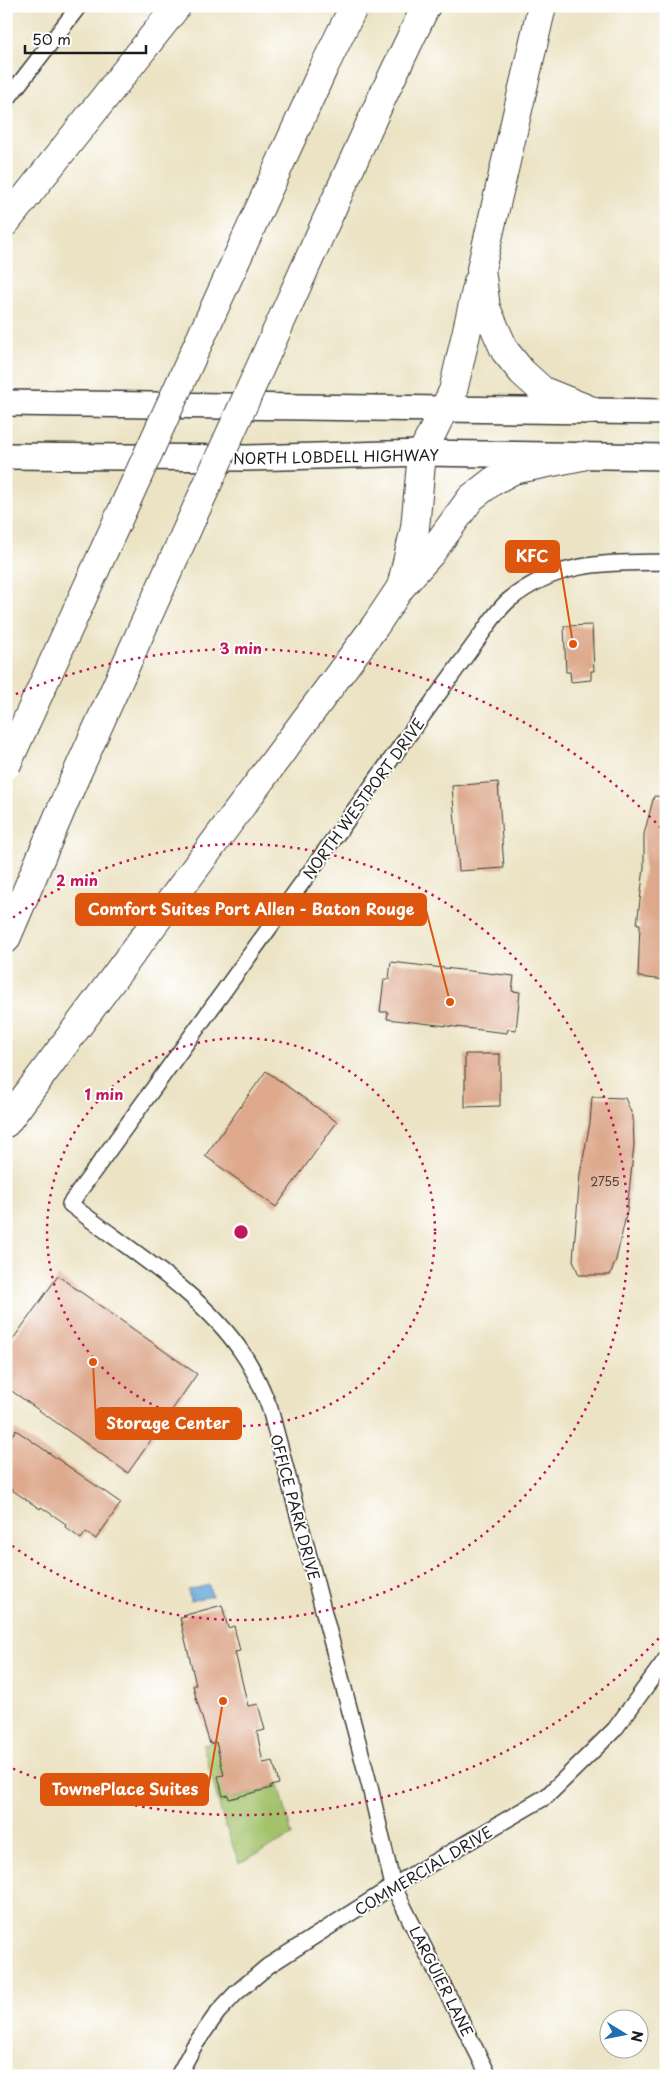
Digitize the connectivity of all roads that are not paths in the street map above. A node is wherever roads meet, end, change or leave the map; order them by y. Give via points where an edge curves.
1 (79, 6) edge
2 (177, 6) edge
3 (354, 6) edge
4 (426, 6) edge
5 (542, 6) edge
6 (6, 101) edge
7 (6, 222) edge
8 (481, 269) junction
9 (6, 404) edge
10 (442, 410) junction
11 (590, 410) junction
12 (666, 412) edge
13 (422, 453) junction
14 (6, 456) edge
15 (582, 456) junction
16 (666, 457) edge
17 (666, 562) edge
18 (401, 587) junction
19 (6, 766) edge
20 (6, 939) edge
21 (6, 1123) edge
22 (70, 1204) joint
23 (666, 1659) edge
24 (393, 1886) junction
25 (178, 2076) edge
26 (490, 2076) edge

1 - 6 street
2 - 7 highway
3 - 19 highway, bridge
4 - 20 highway, bridge via 73,782
5 - 8 highway
8 - 10 highway via 453,391
8 - 11 highway via 486,308 505,352 543,390
9 - 10 highway
10 - 11 highway
10 - 13 highway
11 - 12 highway
13 - 14 highway, NORTH LOBDELL HIGHWAY via 248,458
13 - 15 highway, NORTH LOBDELL HIGHWAY
13 - 18 highway via 415,528
15 - 16 highway, NORTH LOBDELL HIGHWAY
15 - 18 highway via 513,470 481,490 471,498 431,553
17 - 22 street, NORTH WESTPORT DRIVE via 576,567 540,580 508,601
18 - 21 highway
22 - 24 street, OFFICE PARK DRIVE via 198,1302 241,1350 261,1386 370,1787
23 - 24 street, COMMERCIAL DRIVE via 615,1729 547,1796
24 - 25 street, COMMERCIAL DRIVE via 253,1977 218,2012
24 - 26 street, LARGUIER LANE

